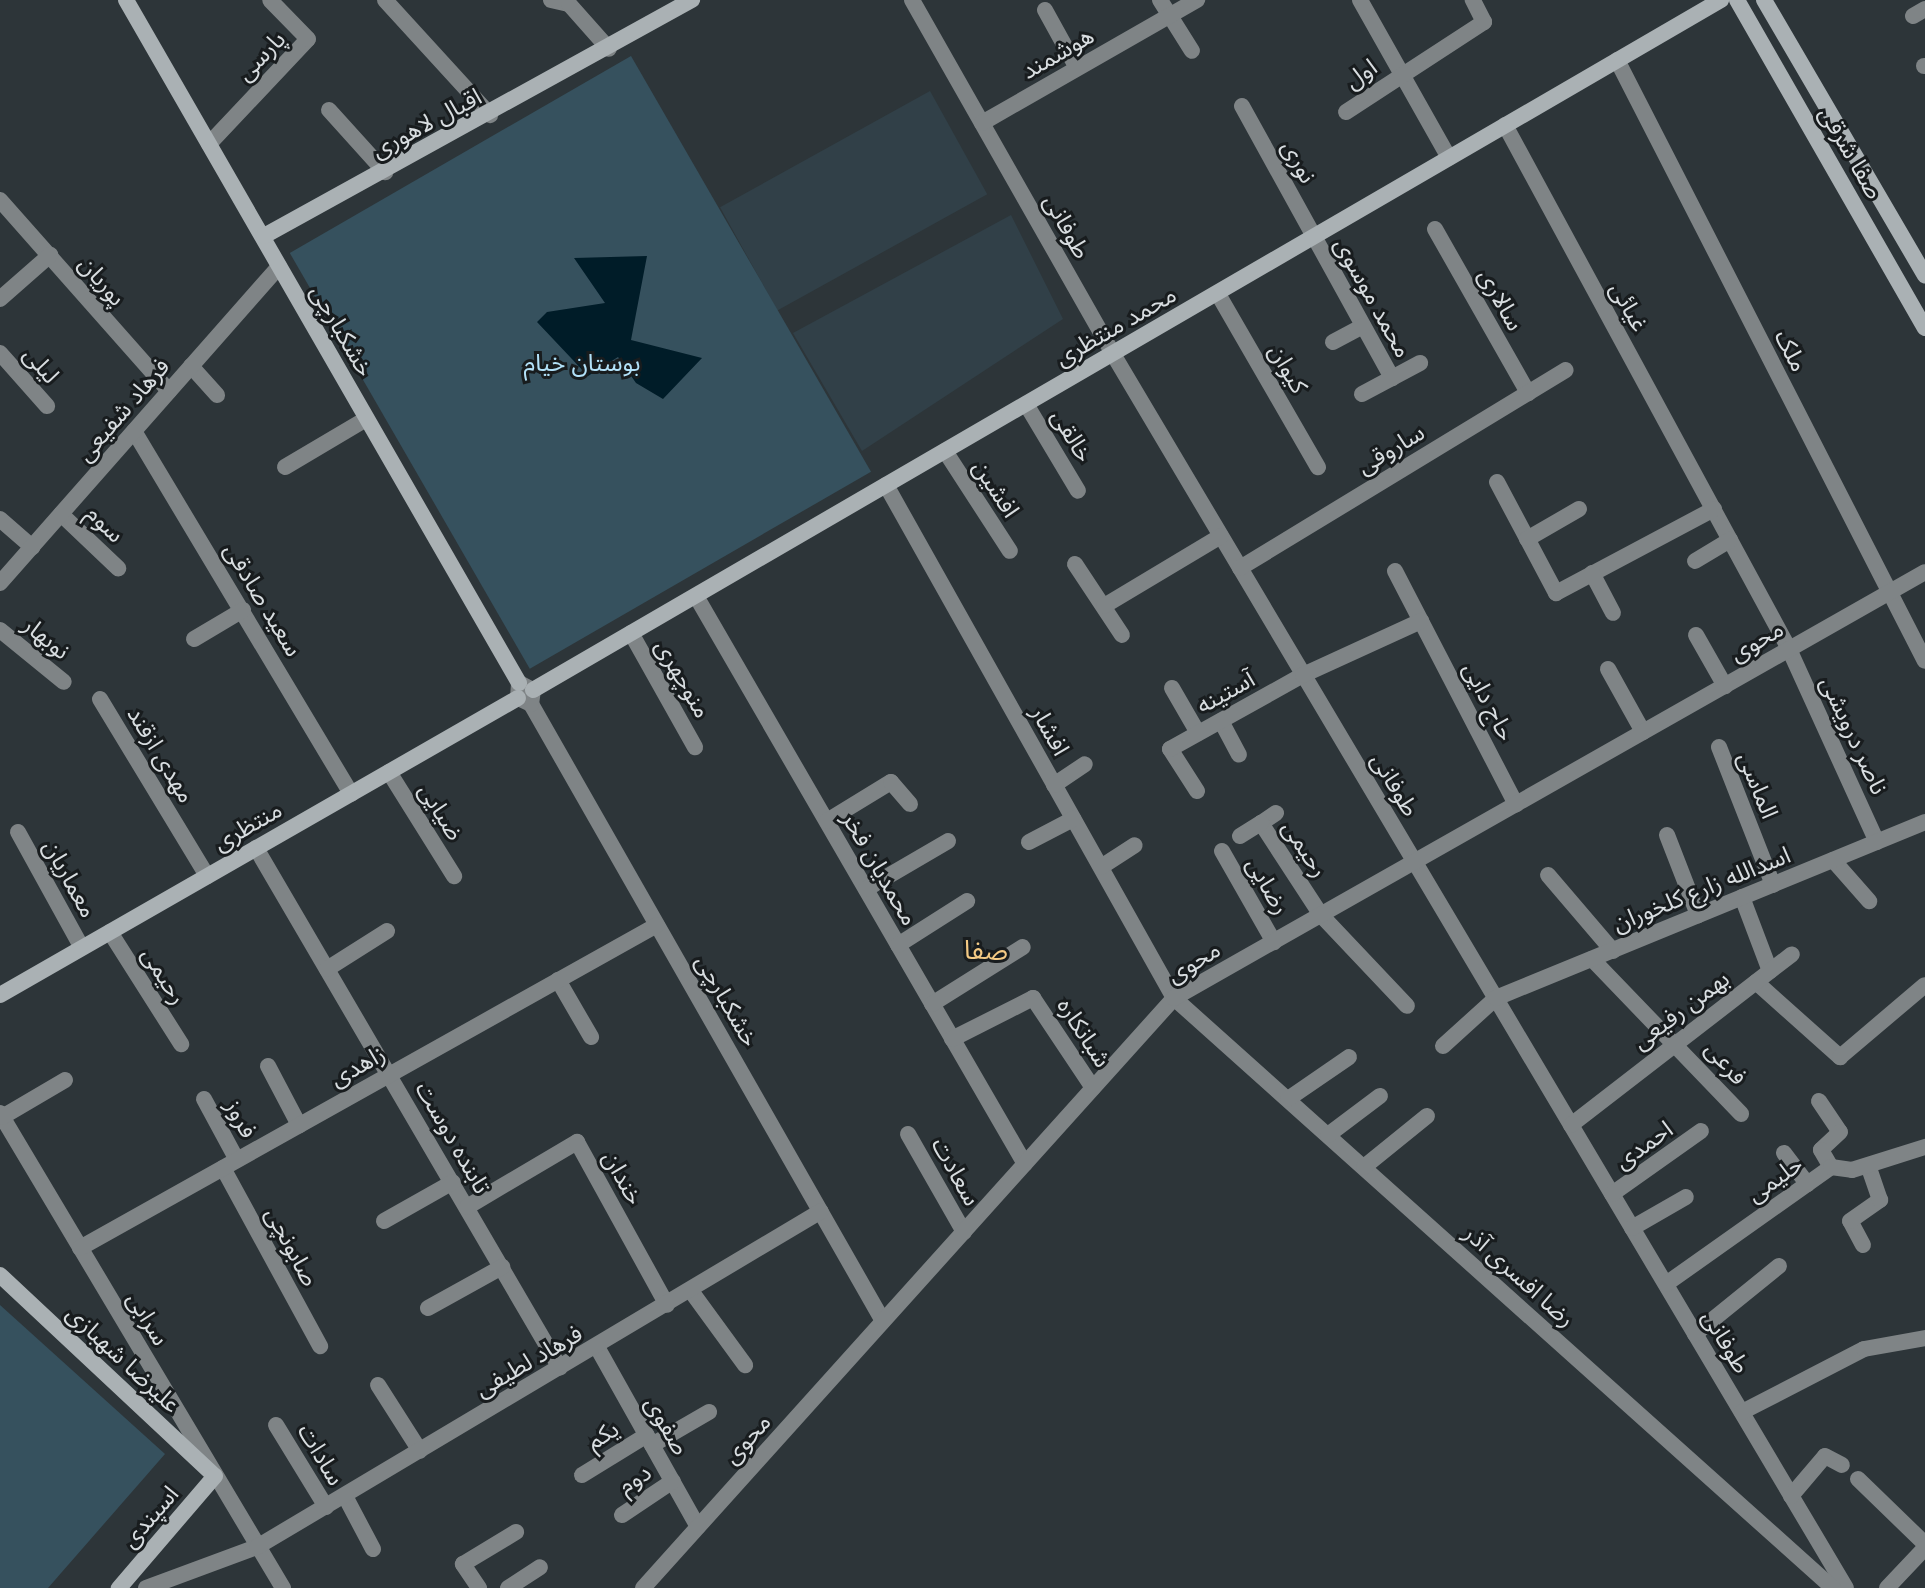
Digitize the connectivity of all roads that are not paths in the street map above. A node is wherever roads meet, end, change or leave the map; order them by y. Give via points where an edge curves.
1 (126, 0) edge
2 (270, 0) edge
3 (385, 0) edge
4 (551, 0) edge
5 (692, 0) edge
6 (912, 0) edge
7 (1160, 0) edge
8 (1197, 0) edge
9 (1360, 0) edge
10 (1473, 0) edge
11 (1721, 0) edge
12 (1737, 0) edge
13 (1764, 0) edge
14 (1045, 10) dead end
15 (1169, 16) junction
16 (609, 49) junction
17 (1192, 51) dead end
18 (1617, 60) junction
19 (1077, 68) junction
20 (1402, 74) junction
21 (1242, 106) dead end
22 (329, 110) dead end
23 (1346, 112) dead end
24 (490, 115) junction
25 (982, 123) junction
26 (1505, 125) junction
27 (209, 144) junction
28 (1449, 158) junction
29 (385, 172) junction
30 (0, 200) edge
31 (1435, 229) dead end
32 (264, 236) junction
33 (1315, 239) junction
34 (50, 255) junction
35 (279, 266) junction
36 (1925, 275) edge
37 (1218, 294) junction
38 (0, 299) edge
39 (1363, 326) junction
40 (1925, 328) edge
41 (1333, 342) dead end
42 (0, 353) edge
43 (1113, 354) junction
44 (1420, 363) dead end
45 (191, 366) junction
46 (1566, 370) dead end
47 (1392, 378) junction
48 (169, 391) junction
49 (1528, 393) junction
50 (1362, 394) dead end
51 (217, 395) dead end
52 (1026, 404) junction
53 (47, 406) dead end
54 (366, 419) junction
55 (134, 431) junction
56 (945, 451) junction
57 (285, 467) dead end
58 (1318, 467) dead end
59 (1497, 482) dead end
60 (886, 485) junction
61 (1078, 491) dead end
62 (1579, 509) dead end
63 (1714, 509) junction
64 (61, 514) junction
65 (0, 519) edge
66 (1221, 536) junction
67 (1527, 539) junction
68 (1730, 540) junction
69 (32, 547) junction
70 (1010, 551) dead end
71 (1695, 561) dead end
72 (1075, 564) dead end
73 (118, 568) dead end
74 (1240, 568) junction
75 (1395, 571) dead end
76 (1925, 572) edge
77 (1592, 573) junction
78 (0, 583) edge
79 (1890, 592) junction
80 (696, 596) junction
81 (1104, 606) junction
82 (243, 610) junction
83 (1613, 613) dead end
84 (1421, 621) junction
85 (0, 630) edge
86 (631, 633) junction
87 (1122, 635) dead end
88 (1696, 635) dead end
89 (194, 639) dead end
90 (1789, 649) junction
91 (1925, 661) edge
92 (1608, 669) dead end
93 (1303, 675) junction
94 (64, 682) dead end
95 (1725, 686) junction
96 (1172, 688) dead end
97 (525, 694) junction
98 (100, 699) dead end
99 (1221, 721) junction
100 (1643, 732) junction
101 (1198, 733) junction
102 (695, 747) dead end
103 (1719, 747) dead end
104 (1239, 755) dead end
105 (1085, 764) dead end
106 (389, 772) junction
107 (1054, 785) junction
108 (1197, 791) dead end
109 (351, 794) junction
110 (910, 804) dead end
111 (1516, 804) junction
112 (1276, 813) dead end
113 (1073, 819) junction
114 (827, 821) junction
115 (1925, 822) edge
116 (1261, 823) junction
117 (18, 832) dead end
118 (1667, 835) dead end
119 (1240, 836) dead end
120 (948, 841) dead end
121 (1029, 842) dead end
122 (1877, 842) junction
123 (1135, 845) dead end
124 (256, 848) junction
125 (1222, 851) dead end
126 (1833, 860) junction
127 (1415, 862) junction
128 (1101, 867) junction
129 (1548, 875) dead end
130 (207, 876) junction
131 (454, 876) dead end
132 (1773, 885) junction
133 (866, 889) junction
134 (1742, 897) junction
135 (967, 901) dead end
136 (1869, 901) dead end
137 (1321, 915) junction
138 (1698, 915) junction
139 (657, 925) junction
140 (387, 931) dead end
141 (110, 932) junction
142 (1274, 942) junction
143 (898, 945) junction
144 (1023, 947) dead end
145 (82, 948) junction
146 (1613, 951) junction
147 (1792, 954) dead end
148 (1592, 959) junction
149 (327, 969) junction
150 (1770, 971) junction
151 (558, 980) junction
152 (1756, 982) junction
153 (1925, 985) edge
154 (0, 995) edge
155 (1174, 998) junction
156 (1496, 998) junction
157 (932, 1004) junction
158 (1407, 1006) dead end
159 (591, 1037) dead end
160 (952, 1039) junction
161 (1677, 1040) junction
162 (181, 1044) dead end
163 (1443, 1046) dead end
164 (1349, 1057) dead end
165 (268, 1066) dead end
166 (390, 1074) junction
167 (65, 1080) dead end
168 (1093, 1088) junction
169 (1380, 1096) dead end
170 (204, 1099) dead end
171 (1288, 1099) junction
172 (1819, 1101) dead end
173 (1741, 1114) dead end
174 (1, 1115) edge
175 (1427, 1116) dead end
176 (299, 1125) junction
177 (1571, 1125) junction
178 (1701, 1131) dead end
179 (908, 1134) dead end
180 (1328, 1135) junction
181 (1925, 1147) edge
182 (1784, 1153) dead end
183 (230, 1164) junction
184 (1025, 1164) junction
185 (1868, 1166) junction
186 (1364, 1167) junction
187 (1831, 1167) junction
188 (453, 1182) junction
189 (1807, 1184) junction
190 (1612, 1194) junction
191 (1686, 1197) dead end
192 (467, 1207) junction
193 (821, 1211) junction
194 (384, 1221) dead end
195 (1632, 1228) junction
196 (964, 1232) junction
197 (1863, 1245) dead end
198 (80, 1248) junction
199 (1779, 1266) dead end
200 (502, 1267) junction
201 (0, 1275) edge
202 (1666, 1284) junction
203 (691, 1291) junction
204 (667, 1305) junction
205 (428, 1308) dead end
206 (883, 1321) junction
207 (1695, 1334) junction
208 (1925, 1338) edge
209 (320, 1346) dead end
210 (597, 1347) junction
211 (745, 1365) dead end
212 (560, 1368) junction
213 (378, 1385) dead end
214 (709, 1412) dead end
215 (1742, 1412) junction
216 (276, 1425) dead end
217 (650, 1440) junction
218 (420, 1451) junction
219 (1842, 1465) dead end
220 (582, 1475) dead end
221 (215, 1476) junction
222 (1858, 1479) dead end
223 (673, 1481) junction
224 (345, 1496) junction
225 (1791, 1496) junction
226 (326, 1507) junction
227 (622, 1515) dead end
228 (698, 1527) junction
229 (516, 1532) dead end
230 (1925, 1546) edge
231 (257, 1547) junction
232 (373, 1549) dead end
233 (540, 1567) dead end
234 (119, 1588) edge
235 (146, 1588) edge
236 (283, 1588) edge
237 (479, 1588) edge
238 (508, 1588) edge
239 (643, 1588) edge
240 (1833, 1588) edge
241 (1846, 1588) edge
242 (1887, 1588) edge

1 - 27 main road, خشکبارچی
2 - 27 street, پارسی via 308,39
3 - 24 street
4 - 16 street via 569,4
5 - 16 main road, اقبال لاهوری
6 - 25 street, طوفانی
7 - 15 street
8 - 15 street, هوشمند
9 - 20 street
10 - 20 street, اول via 1484,22
11 - 18 main road, محمد منتظری
12 - 40 main road, صفا شرقی
13 - 36 main road, صفا شرقی
14 - 19 street
15 - 17 street
15 - 19 street, هوشمند
16 - 24 main road, اقبال لاهوری
18 - 26 main road, محمد منتظری
18 - 79 street, ملک
19 - 25 street, هوشمند
20 - 23 street, اول
20 - 28 street
21 - 33 street, نوری
22 - 29 street
24 - 29 main road, اقبال لاهوری
25 - 43 street, طوفانی
26 - 28 main road, محمد منتظری
26 - 63 street, غیائی
27 - 32 main road, خشکبارچی
28 - 33 main road, محمد منتظری
29 - 32 main road, اقبال لاهوری
30 - 34 street, پوریان
31 - 49 street, سالاری
32 - 35 main road, خشکبارچی
33 - 37 main road, محمد منتظری
33 - 39 street, محمد موسوی
34 - 38 street
34 - 48 street, پوریان
35 - 45 street, فرهاد شفیعی
35 - 54 main road, خشکبارچی
37 - 43 main road, محمد منتظری
37 - 58 street, کیوان
39 - 41 street
39 - 47 street, محمد موسوی
42 - 53 street, لیلی
43 - 52 main road, محمد منتظری
43 - 66 street, طوفانی
44 - 47 street
45 - 48 street, فرهاد شفیعی
45 - 51 street
46 - 49 street, ساروقی
47 - 50 street
48 - 55 street, فرهاد شفیعی
49 - 74 street, ساروقی
52 - 56 main road, محمد منتظری
52 - 61 street, خالقی
54 - 57 street
54 - 97 main road, خشکبارچی
55 - 64 street, فرهاد شفیعی
55 - 82 street, سعید صادقی
56 - 60 main road, محمد منتظری
56 - 70 street, افشین
59 - 67 street
60 - 80 main road, محمد منتظری
60 - 107 street, افشار
62 - 67 street
63 - 68 street, غیائی
63 - 77 street
64 - 69 street, فرهاد شفیعی
64 - 73 street, سوم
65 - 69 street
66 - 74 street, طوفانی
66 - 81 street
67 - 77 street via 1556,593
68 - 71 street
68 - 90 street, غیائی
69 - 78 street, فرهاد شفیعی
72 - 81 street
74 - 93 street, طوفانی
75 - 84 street, حاج دایی
76 - 79 street, محوی
77 - 83 street
79 - 90 street, محوی
79 - 91 street, ملک
80 - 86 main road, محمد منتظری
80 - 114 street, محمدیان فخر
81 - 87 street
82 - 89 street
82 - 109 street, سعید صادقی
84 - 93 street
84 - 111 street, حاج دایی
85 - 94 street, نوبهار
86 - 97 main road, محمد منتظری
86 - 102 street, منوچهری
88 - 95 street
90 - 95 street, محوی
90 - 122 street, ناصر درویشی
92 - 100 street
93 - 99 street, آستینه
93 - 127 street, طوفانی
95 - 100 street, محوی
96 - 101 street
97 - 106 main road, منتظری
97 - 139 street, خشکبارچی
98 - 130 street, مهدی ازقند
99 - 101 street, آستینه
99 - 104 street
100 - 111 street, محوی
101 - 108 street, آستینه via 1170,749
103 - 132 street, الماسی
105 - 107 street
106 - 109 main road, منتظری
106 - 131 street, ضیایی
107 - 113 street, افشار
109 - 124 main road, منتظری
110 - 114 street via 891,782
111 - 127 street, محوی
112 - 116 street, رحیمی
113 - 121 street
113 - 128 street, افشار
114 - 133 street, محمدیان فخر
115 - 122 street, اسدالله زارع کلخوران
116 - 119 street
116 - 137 street, رحیمی
117 - 145 street, معماریان
118 - 138 street
120 - 133 street
122 - 126 street, اسدالله زارع کلخوران
123 - 128 street
124 - 130 main road, منتظری
124 - 149 street, تابنده دوست
125 - 142 street, رضایی
126 - 132 street, اسدالله زارع کلخوران
126 - 136 street
127 - 137 street, محوی
127 - 156 street, طوفانی
128 - 155 street, افشار
129 - 146 street
130 - 141 main road, منتظری
132 - 134 street, اسدالله زارع کلخوران
133 - 143 street, محمدیان فخر
134 - 138 street, اسدالله زارع کلخوران
134 - 150 street
135 - 143 street
137 - 142 street, محوی
137 - 158 street, رحیمی
138 - 146 street, اسدالله زارع کلخوران
139 - 151 street, زاهدی
139 - 193 street, خشکبارچی
140 - 149 street
141 - 145 main road, منتظری
141 - 162 street, رحیمی
142 - 155 street, محوی
143 - 157 street, محمدیان فخر
144 - 157 street
145 - 154 main road, منتظری
146 - 148 street, اسدالله زارع کلخوران
147 - 150 street
148 - 156 street, اسدالله زارع کلخوران
148 - 161 street, فرعی
149 - 166 street, تابنده دوست
150 - 152 street
151 - 159 street
151 - 166 street, زاهدی
152 - 153 street, بهمن رفیعی via 1840,1057
152 - 161 street, بهمن رفیعی
155 - 168 street, محوی
155 - 171 street, رضا افسری آذر
156 - 163 street
156 - 177 street, طوفانی
157 - 160 street, محمدیان فخر
160 - 168 street, شبانکاره via 1033,998
160 - 184 street, محمدیان فخر
161 - 173 street, فرعی
161 - 177 street, بهمن رفیعی
164 - 171 street
165 - 176 street
166 - 176 street, زاهدی
166 - 188 street, تابنده دوست
167 - 174 street
168 - 184 street, محوی
169 - 180 street
170 - 183 street, فروز
171 - 180 street, رضا افسری آذر
172 - 187 street via 1840,1132 1821,1150
174 - 198 street, سرابی
175 - 186 street
176 - 183 street, زاهدی
177 - 190 street, طوفانی
178 - 190 street, احمدی
179 - 196 street, سعادت
180 - 186 street, رضا افسری آذر
181 - 185 street, حلیمی
182 - 189 street
183 - 198 street, زاهدی
183 - 209 street, صابونچی
184 - 196 street, محوی
185 - 187 street, حلیمی
185 - 197 street via 1880,1200 1850,1221
186 - 240 street, رضا افسری آذر
187 - 189 street, حلیمی
188 - 192 street, تابنده دوست
188 - 194 street
189 - 202 street, حلیمی
190 - 195 street, طوفانی
191 - 195 street
192 - 200 street, تابنده دوست
192 - 204 street, خندان via 577,1142
193 - 203 street, فرهاد لطیفی
193 - 206 street, خشکبارچی
195 - 202 street, طوفانی
196 - 206 street, محوی
198 - 221 street, سرابی
199 - 207 street
200 - 205 street
200 - 212 street, تابنده دوست
201 - 221 main road, علیرضا شهبازی
202 - 207 street, طوفانی
203 - 204 street, فرهاد لطیفی
203 - 211 street
204 - 210 street, فرهاد لطیفی
206 - 228 street, محوی
207 - 215 street, طوفانی
208 - 215 street via 1864,1349
210 - 212 street, فرهاد لطیفی
210 - 217 street, صفوی
212 - 218 street, فرهاد لطیفی
213 - 218 street
214 - 217 street, یکم
215 - 225 street, طوفانی
216 - 226 street, سادات
217 - 220 street, یکم
217 - 223 street, صفوی
218 - 224 street, فرهاد لطیفی
219 - 225 street via 1825,1456
221 - 231 street, سرابی
221 - 234 main road, اسپندی
222 - 230 street
223 - 227 street, دوم
223 - 228 street, صفوی
224 - 226 street, فرهاد لطیفی
224 - 232 street
225 - 241 street, طوفانی
226 - 231 street, فرهاد لطیفی
228 - 239 street, محوی
229 - 237 street via 463,1564
230 - 242 street
231 - 235 street, فرهاد لطیفی
231 - 236 street, سرابی
233 - 238 street

